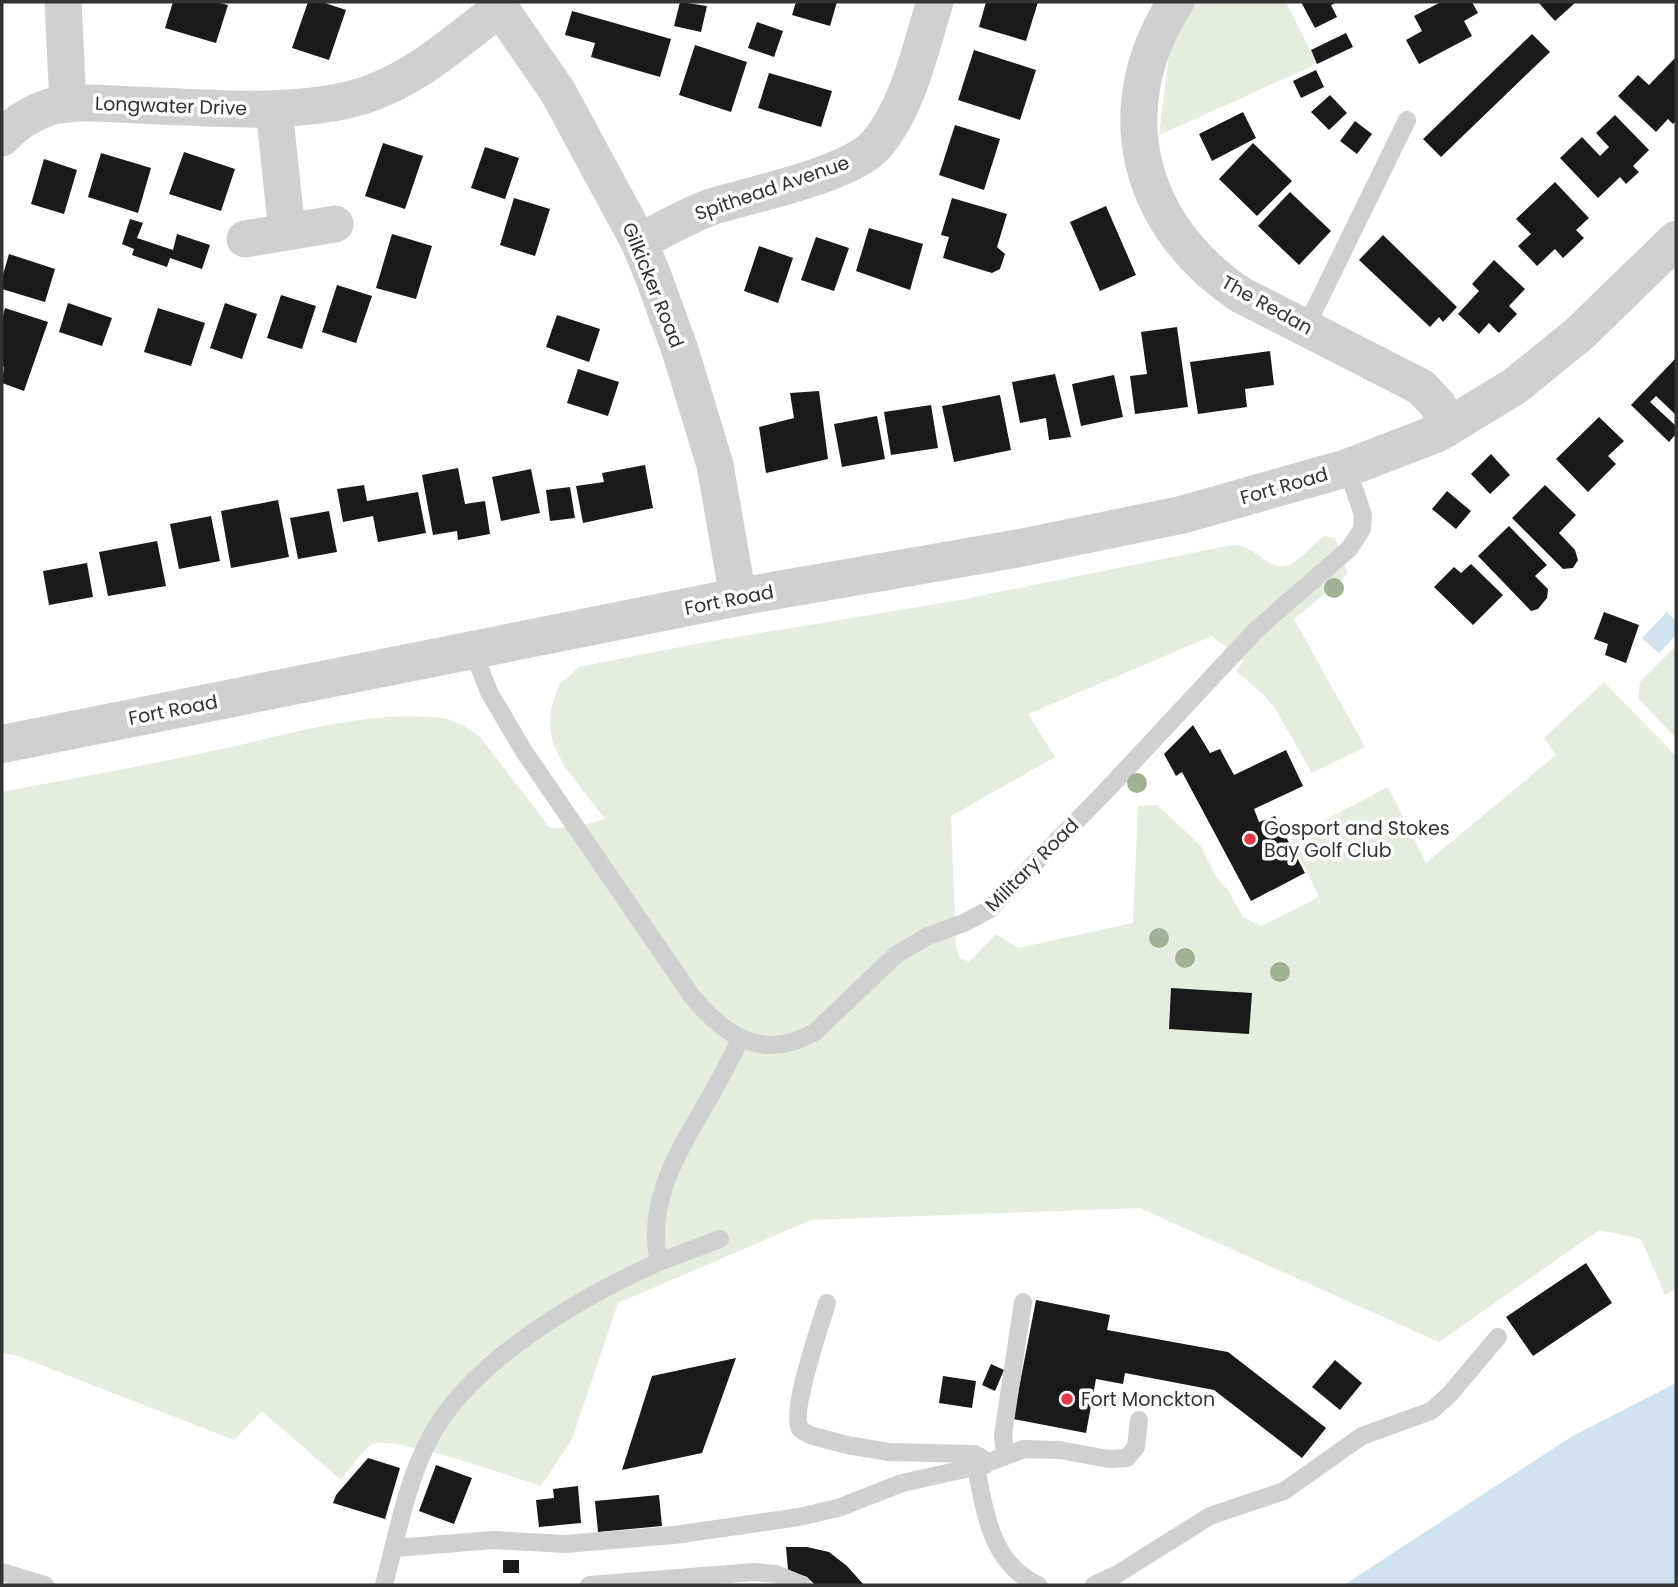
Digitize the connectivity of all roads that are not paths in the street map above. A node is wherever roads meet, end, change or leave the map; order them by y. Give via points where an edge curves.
1 (63, 2) edge
2 (935, 2) edge
3 (1177, 2) edge
4 (498, 5) edge
5 (68, 104) junction
6 (274, 109) junction
7 (1407, 120) dead end
8 (2, 138) edge
9 (335, 224) dead end
10 (286, 232) junction
11 (244, 239) dead end
12 (1676, 240) edge
13 (639, 242) junction
14 (1306, 327) junction
15 (1448, 427) junction
16 (1347, 468) junction
17 (738, 597) junction
18 (473, 651) junction
19 (2, 744) edge
20 (741, 1038) junction
21 (720, 1239) dead end
22 (659, 1262) junction
23 (1023, 1302) dead end
24 (827, 1303) dead end
25 (1498, 1337) dead end
26 (1139, 1420) dead end
27 (1005, 1455) junction
28 (980, 1466) junction
29 (394, 1548) junction
30 (2, 1572) edge
31 (45, 1585) edge
32 (384, 1585) edge
33 (589, 1585) edge
34 (802, 1585) edge
35 (1038, 1585) edge
36 (1094, 1585) edge

1 - 5 street, Longwater Drive
2 - 13 street, Spithead Avenue via 904,98 884,134 863,156 699,212
3 - 14 street, The Redan via 1155,44 1140,101 1139,138 1152,192 1181,243 1212,274 1241,295
4 - 6 street, Longwater Drive via 413,73 379,90 327,104
4 - 13 street, Gilkicker Road via 558,92
5 - 6 street, Longwater Drive
5 - 8 street, Longwater Drive via 34,113
6 - 10 street, Longwater Drive
7 - 14 lane
9 - 10 street
10 - 11 street
12 - 15 street, Fort Road via 1595,320 1531,374
13 - 17 street, Gilkicker Road via 669,316 715,465
14 - 15 street, The Redan via 1405,377 1429,394
15 - 16 street, Fort Road
16 - 17 street, Fort Road via 1181,515
16 - 20 lane, Military Road via 1363,515 1356,541 1256,630 990,909 897,954 805,1038 766,1045
17 - 18 street, Fort Road
18 - 19 street, Fort Road
18 - 20 lane, Military Road via 496,706 523,750 658,948 714,1021
20 - 22 lane via 663,1187 656,1228
21 - 22 lane
22 - 29 lane via 561,1315 509,1350 470,1385 428,1442
23 - 27 lane via 1003,1435
24 - 28 lane via 799,1402 796,1419 800,1430 889,1452 975,1454 982,1458
25 - 36 lane via 1431,1411 1362,1436 1284,1491 1210,1516
26 - 27 lane via 1136,1447 1127,1458 1044,1448
27 - 28 lane
28 - 29 lane via 902,1483 826,1512 674,1535 565,1544 494,1539
28 - 35 lane via 984,1509 1000,1552 1022,1577
29 - 32 lane
30 - 31 lane
33 - 34 lane via 754,1572 776,1574

